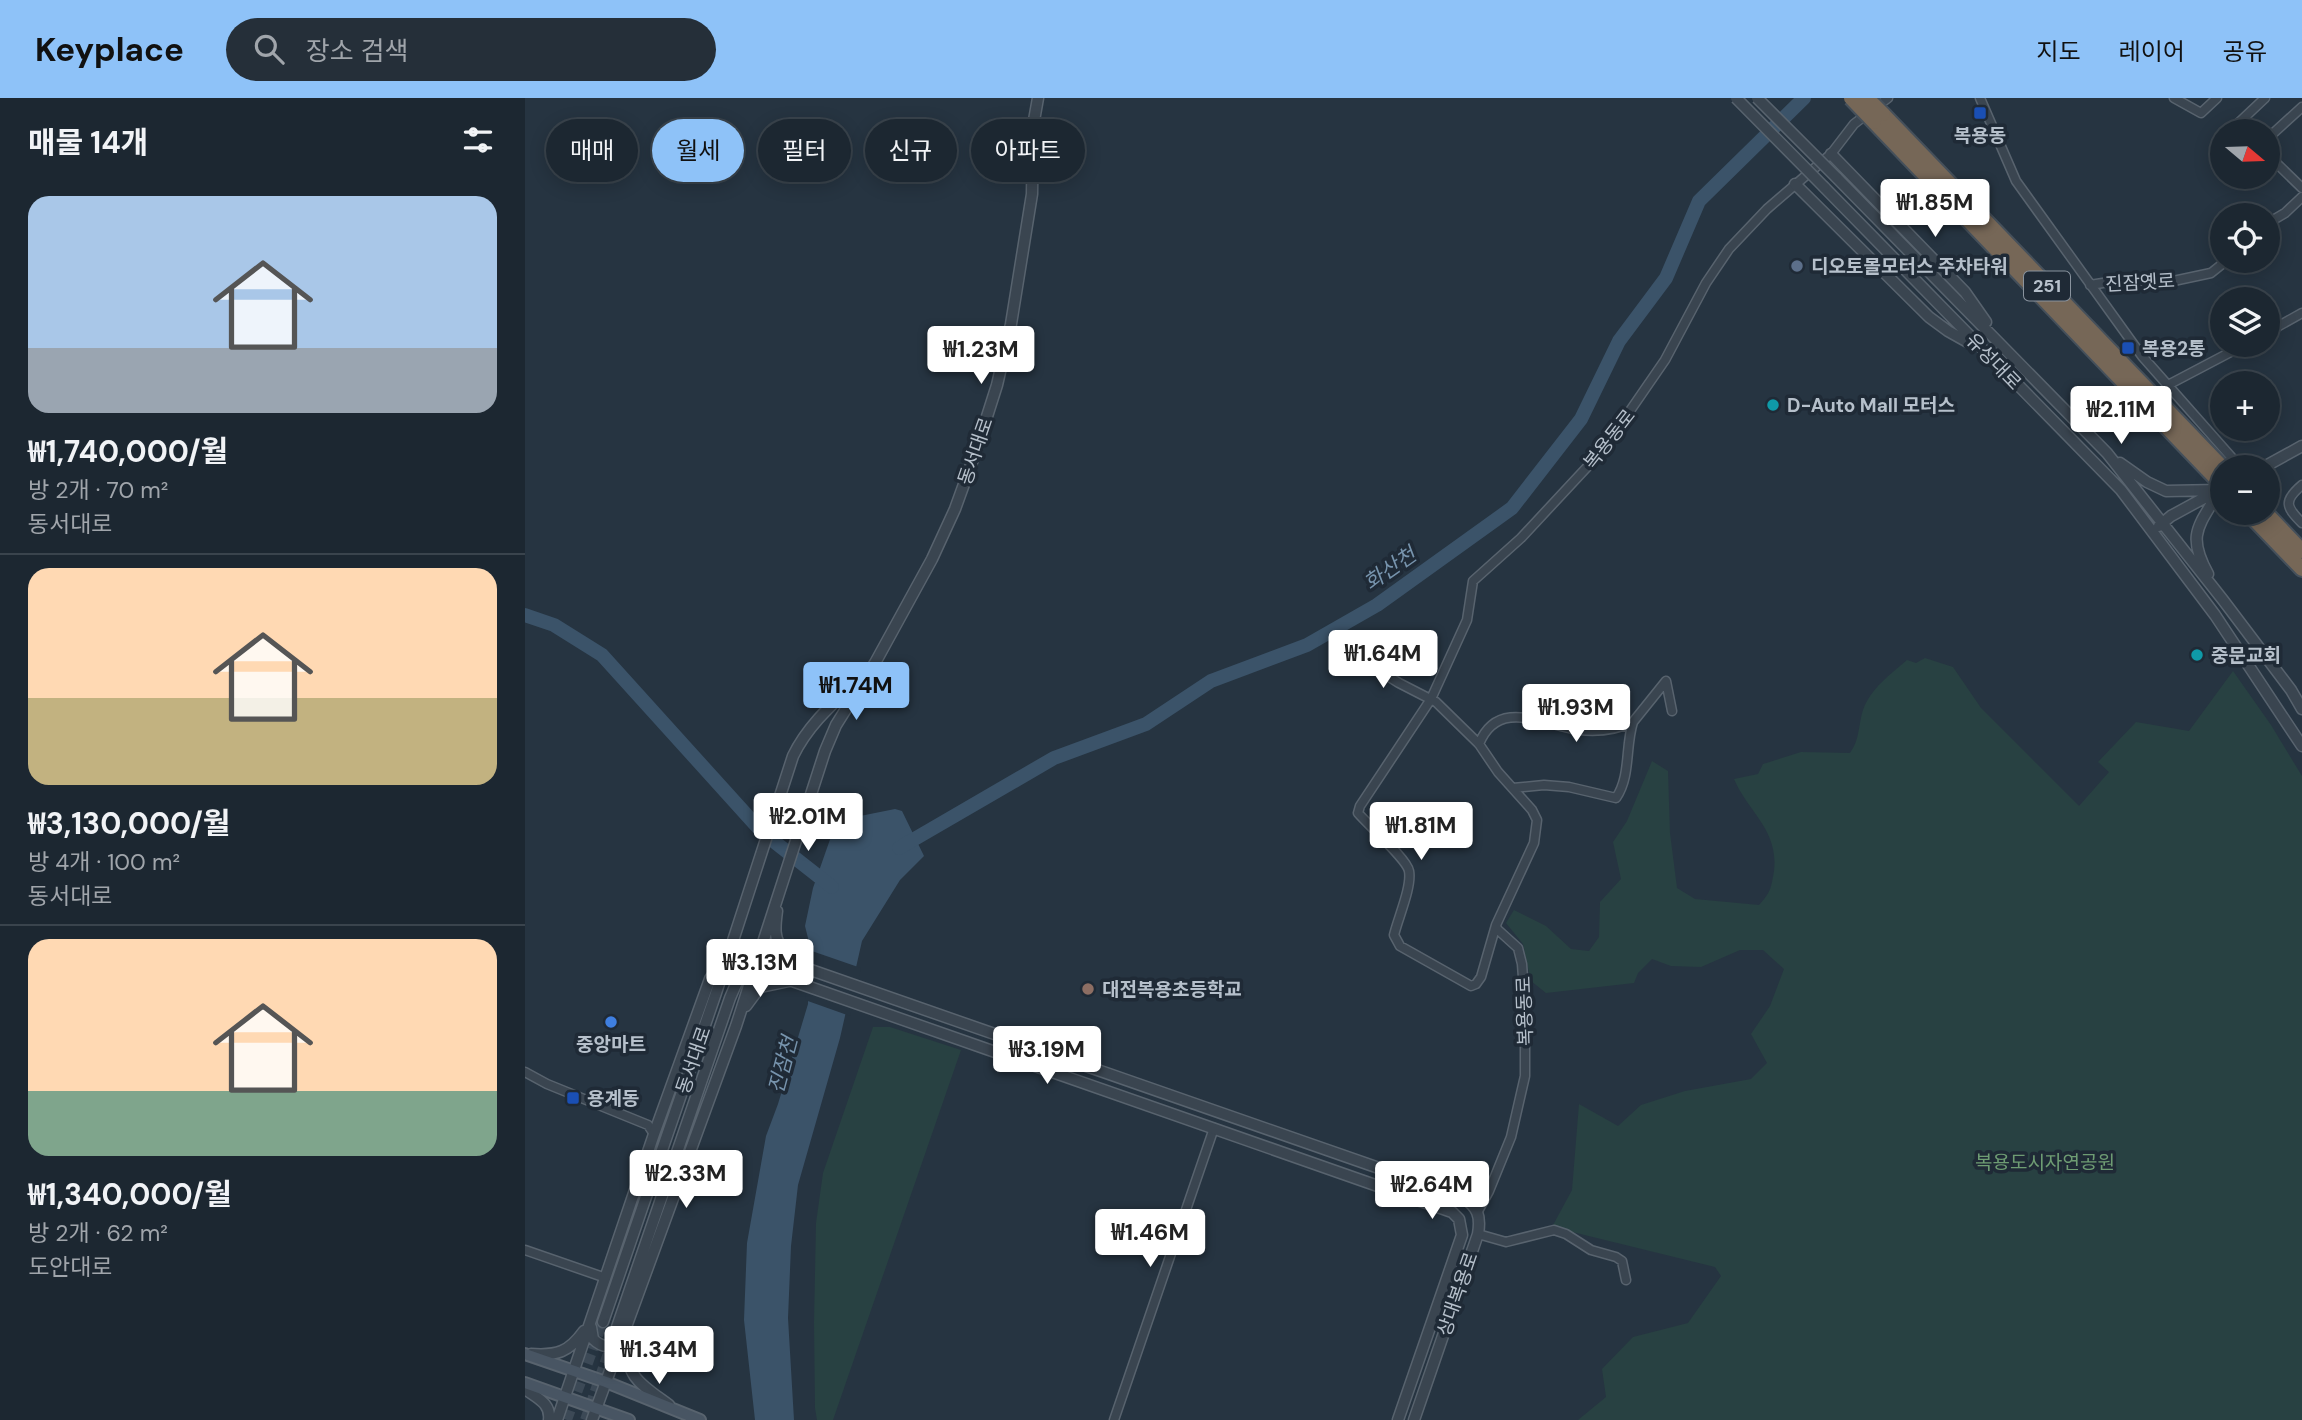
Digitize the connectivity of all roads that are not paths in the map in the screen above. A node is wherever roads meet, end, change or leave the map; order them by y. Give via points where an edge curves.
1 (1038, 98) edge
2 (1736, 98) edge
3 (1757, 98) edge
4 (1851, 98) edge
5 (1867, 98) edge
6 (1888, 98) edge
7 (1980, 98) edge
8 (2175, 98) edge
9 (2217, 98) edge
10 (2265, 98) edge
11 (2302, 107) edge
12 (1878, 118) junction
13 (2243, 119) edge
14 (2280, 127) edge
15 (1831, 155) junction
16 (2280, 167) edge
17 (2302, 174) edge
18 (2294, 181) junction
19 (1795, 184) junction
20 (2302, 188) edge
21 (2302, 197) edge
22 (2280, 216) edge
23 (2211, 273) edge
24 (2090, 285) junction
25 (2302, 313) edge
26 (2280, 325) edge
27 (1983, 350) junction
28 (2007, 351) junction
29 (2221, 357) edge
30 (2168, 385) junction
31 (2302, 446) edge
32 (2107, 453) junction
33 (2229, 455) edge
34 (2280, 458) edge
35 (2206, 460) junction
36 (2210, 462) edge
37 (2210, 467) edge
38 (2302, 485) edge
39 (2210, 489) edge
40 (2210, 495) edge
41 (2210, 509) edge
42 (2163, 523) junction
43 (2302, 523) edge
44 (2265, 525) edge
45 (2270, 525) edge
46 (2153, 531) junction
47 (2302, 551) edge
48 (2302, 569) edge
49 (2223, 600) junction
50 (1351, 653) dead end
51 (875, 663) junction
52 (2291, 691) junction
53 (1431, 699) junction
54 (2302, 701) edge
55 (2302, 709) edge
56 (1672, 711) dead end
57 (1633, 722) junction
58 (1479, 744) junction
59 (2302, 746) edge
60 (1513, 788) junction
61 (778, 894) junction
62 (1496, 925) junction
63 (729, 951) junction
64 (753, 959) junction
65 (797, 965) junction
66 (785, 980) junction
67 (736, 1026) junction
68 (525, 1072) edge
69 (1214, 1128) junction
70 (654, 1134) junction
71 (1478, 1211) junction
72 (1478, 1234) junction
73 (525, 1250) edge
74 (606, 1278) junction
75 (1626, 1280) dead end
76 (590, 1322) junction
77 (603, 1322) tunnel mouth
78 (617, 1327) tunnel mouth
79 (624, 1338) junction
80 (525, 1353) edge
81 (575, 1371) junction
82 (525, 1382) edge
83 (606, 1382) junction
84 (525, 1390) edge
85 (566, 1397) junction
86 (672, 1408) junction
87 (594, 1414) edge
88 (549, 1420) edge
89 (557, 1420) edge
90 (629, 1420) edge
91 (701, 1420) edge
92 (1114, 1420) edge
93 (1398, 1420) edge
94 (1414, 1420) edge

1 - 51 street, 동서대로 via 1032,194 997,385 955,509
2 - 27 street, 유성대로, bridge
3 - 28 street, 유성대로, bridge
4 - 12 highway, 251, bridge
5 - 12 highway, 251, bridge
6 - 15 street, 복용동로 via 1854,124
7 - 24 street, 진잠옛로 via 2016,181
8 - 9 street via 2201,113
10 - 13 street
11 - 14 street
12 - 35 highway, 251
15 - 19 street, 복용동로
15 - 28 street via 1965,292
16 - 18 street
17 - 18 street
18 - 20 street
19 - 27 street via 1929,317
19 - 53 street, 복용동로 via 1729,249 1665,360 1603,450 1521,538 1473,581 1467,620
21 - 22 street
23 - 24 street, 진잠옛로 via 2164,283 2128,279
24 - 30 street, 진잠옛로
25 - 26 street
27 - 46 street, 유성대로 via 2121,490
28 - 32 street, 유성대로
29 - 30 street
30 - 33 street, 진잠옛로
31 - 34 street
32 - 39 street via 2166,491
32 - 42 street, 유성대로
35 - 36 highway, 251
35 - 37 highway, 251
38 - 43 street via 2288,503
40 - 42 street
41 - 49 street via 2196,533 2199,556
42 - 46 street
42 - 49 street, 유성대로
44 - 48 highway
45 - 47 highway
46 - 59 street, 유성대로
49 - 52 street, 유성대로
50 - 53 street
51 - 61 street, 동서대로 via 836,725
51 - 63 street, 동서대로 via 802,737
52 - 54 street
52 - 55 street, 유성대로
53 - 58 street
53 - 62 street, 복용동로 via 1358,813 1405,861 1409,872 1394,935 1400,946 1471,986 1481,977
56 - 57 street via 1666,681
57 - 58 street via 1581,730 1522,717 1504,719 1484,731
57 - 60 street via 1623,787 1616,798 1569,787
58 - 60 street
60 - 62 street via 1532,810 1537,830
61 - 64 street, 동서대로
61 - 65 street via 775,934
62 - 71 street, 복용동로 via 1518,948 1522,964 1525,1076 1511,1137
63 - 64 street
63 - 70 street via 710,979
63 - 77 street, 동서대로
64 - 65 street
64 - 66 street
64 - 67 street
64 - 78 street, 동서대로 via 730,998
65 - 71 street via 1462,1197
66 - 67 street via 755,991
66 - 69 street
67 - 79 street
68 - 70 street via 648,1125
69 - 92 street
69 - 93 street, 상대복용로 via 1452,1212 1459,1219 1462,1235
70 - 74 street
71 - 72 street, 상대복용로
72 - 75 street via 1506,1242 1554,1230 1622,1261
72 - 94 street, 상대복용로
73 - 74 street
74 - 76 street
76 - 79 street via 593,1339 601,1345 612,1346
76 - 80 street via 573,1346 560,1353
76 - 81 street
79 - 83 street
79 - 86 street via 626,1361 634,1378
80 - 81 main road
81 - 83 main road
81 - 85 street
82 - 85 main road
83 - 86 main road
83 - 87 street
84 - 88 street via 545,1403
85 - 87 main road
85 - 89 street
86 - 91 main road
87 - 90 main road

